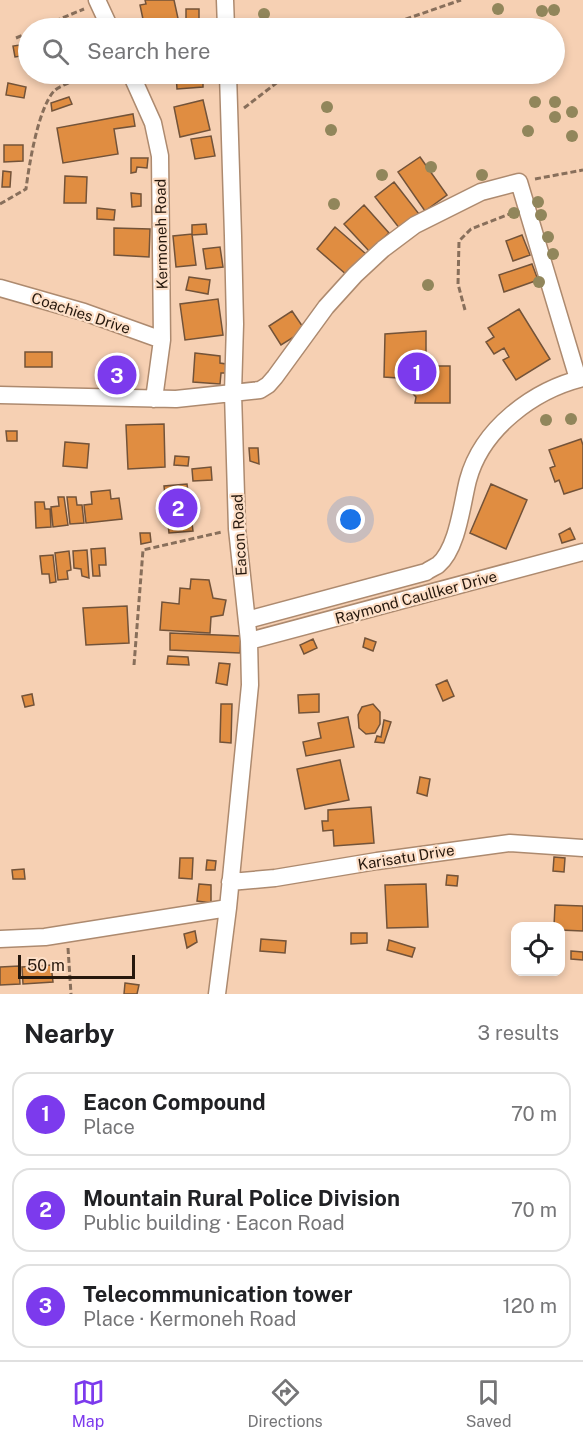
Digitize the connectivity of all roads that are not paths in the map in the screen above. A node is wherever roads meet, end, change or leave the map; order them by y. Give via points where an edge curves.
1 (225, 0) edge
2 (98, 2) edge
3 (105, 18) edge
4 (226, 18) edge
5 (135, 84) edge
6 (229, 84) edge
7 (0, 288) edge
8 (162, 340) junction
9 (581, 378) edge
10 (233, 393) junction
11 (0, 395) edge
12 (154, 399) junction
13 (583, 552) edge
14 (247, 620) junction
15 (249, 641) junction
16 (583, 848) edge
17 (230, 882) junction
18 (228, 908) junction
19 (0, 939) edge
20 (217, 994) edge

1 - 4 street
2 - 3 street
5 - 8 street, Kermoneh Road via 153,123 160,156
6 - 10 street, Eacon Road
7 - 8 street, Coachies Drive
8 - 12 street, Kermoneh Road
9 - 10 street via 519,182 481,192 415,225 355,275 326,307 268,386
9 - 14 street via 537,395 514,412 486,444 469,477 452,540 438,565 426,572
10 - 12 street
10 - 14 street, Eacon Road via 237,529
11 - 12 street
13 - 15 street, Raymond Caullker Drive
14 - 15 street, Eacon Road
15 - 17 street, Eacon Road via 250,685
16 - 17 street, Karisatu Drive via 510,843
17 - 18 street, Eacon Road
18 - 19 street via 45,936
18 - 20 street, Eacon Road

